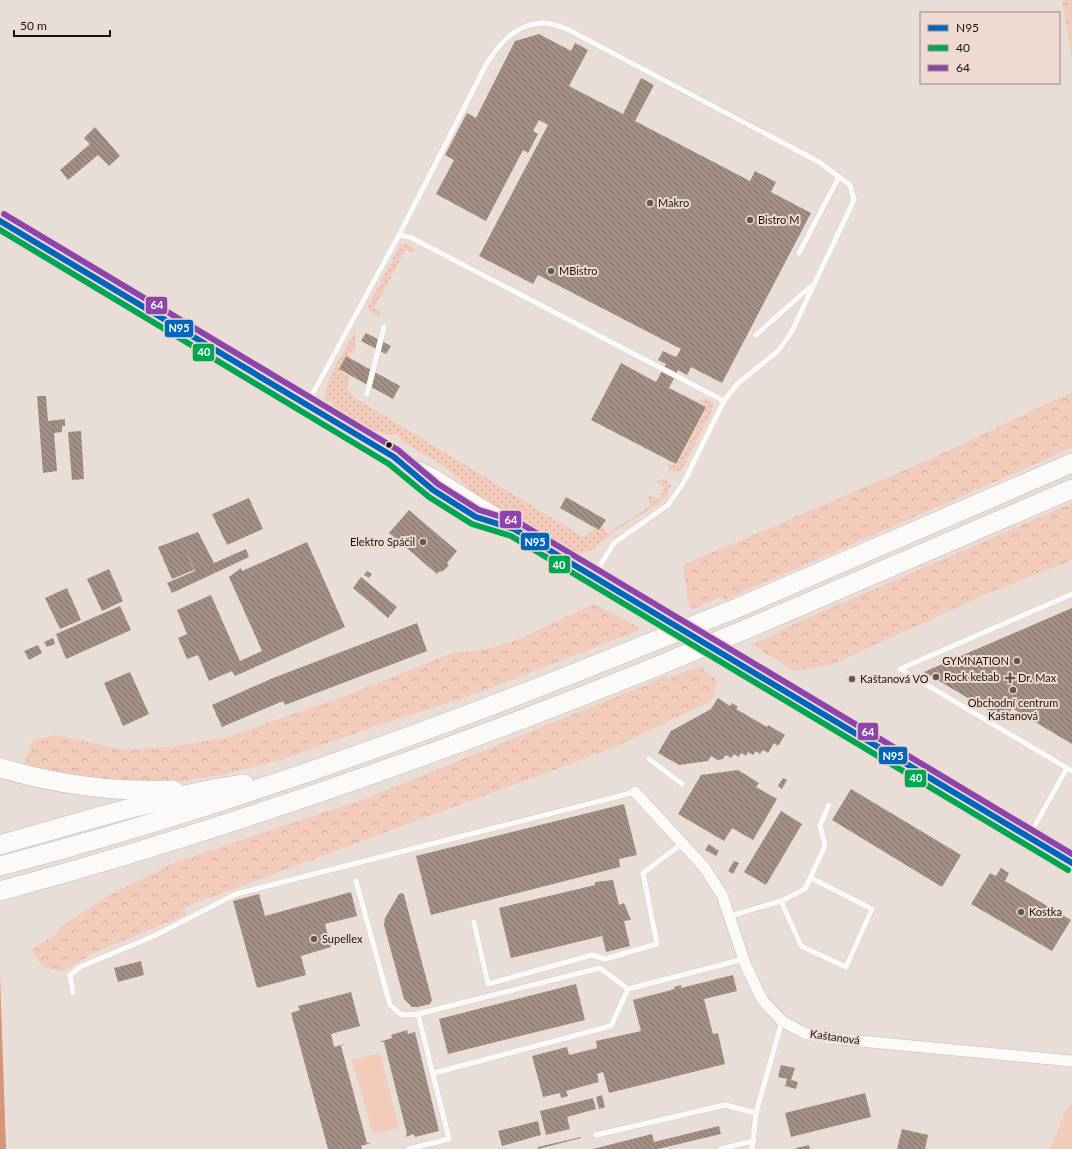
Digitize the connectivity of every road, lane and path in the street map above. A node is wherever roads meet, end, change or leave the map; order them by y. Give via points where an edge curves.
1 (840, 177) junction
2 (0, 221) edge
3 (399, 235) junction
4 (798, 253) dead end
5 (814, 284) junction
6 (384, 327) dead end
7 (756, 335) dead end
8 (367, 394) dead end
9 (724, 401) junction
10 (306, 406) junction
11 (1072, 464) edge
12 (1072, 489) edge
13 (593, 577) junction
14 (1072, 594) edge
15 (665, 620) tunnel mouth
16 (725, 656) tunnel mouth
17 (649, 759) dead end
18 (0, 768) edge
19 (1070, 770) edge
20 (298, 776) junction
21 (682, 784) dead end
22 (209, 789) junction
23 (635, 792) joint
24 (829, 805) dead end
25 (1028, 838) junction
26 (683, 843) junction
27 (0, 845) edge
28 (1072, 863) edge
29 (0, 866) edge
30 (811, 878) junction
31 (356, 881) dead end
32 (0, 891) edge
33 (781, 901) junction
34 (730, 916) junction
35 (474, 922) dead end
36 (744, 959) junction
37 (628, 989) junction
38 (73, 993) dead end
39 (418, 1014) junction
40 (782, 1021) junction
41 (1072, 1061) edge
42 (434, 1073) junction
43 (756, 1113) junction
44 (596, 1135) dead end
45 (753, 1141) junction
46 (409, 1149) edge
47 (721, 1149) edge
48 (752, 1149) edge

1 - 3 lane via 819,162 565,28 541,23 518,29 500,43 487,63
1 - 4 lane
1 - 5 lane via 850,185 854,200
2 - 10 main road
3 - 9 lane via 410,238
3 - 10 lane
5 - 7 lane
5 - 9 lane via 791,333 778,351 738,383
6 - 8 lane
9 - 13 lane via 684,482 668,505 614,543
10 - 13 main road via 394,458 433,490 476,518 514,529
11 - 20 highway, bridge via 737,608 540,688
12 - 32 highway, bridge via 762,622 548,710 355,780 186,837
13 - 15 main road
14 - 19 lane via 900,669
16 - 25 main road
17 - 21 lane
18 - 22 highway via 86,788 121,791
19 - 25 lane
20 - 22 highway
20 - 29 highway via 144,826
22 - 27 highway
23 - 26 street, Kaštanová
23 - 38 lane via 236,894 154,936 80,967 70,975
24 - 30 lane via 820,825 825,846
25 - 28 main road
26 - 34 street, Kaštanová via 704,867 722,895
26 - 35 lane via 643,873 657,944 605,959 592,955 488,984
30 - 33 lane via 805,888
30 - 33 lane via 872,909 846,967 801,946
31 - 39 lane via 390,1005 402,1015
33 - 34 lane
34 - 36 street, Kaštanová
36 - 37 lane
36 - 40 street, Kaštanová via 763,1001
37 - 39 lane via 600,968
37 - 42 lane via 611,1026
39 - 42 lane
40 - 41 street, Kaštanová via 804,1033 828,1038
40 - 43 lane
42 - 46 lane via 450,1139
43 - 44 lane via 725,1105
43 - 45 lane
45 - 47 lane
45 - 48 lane

